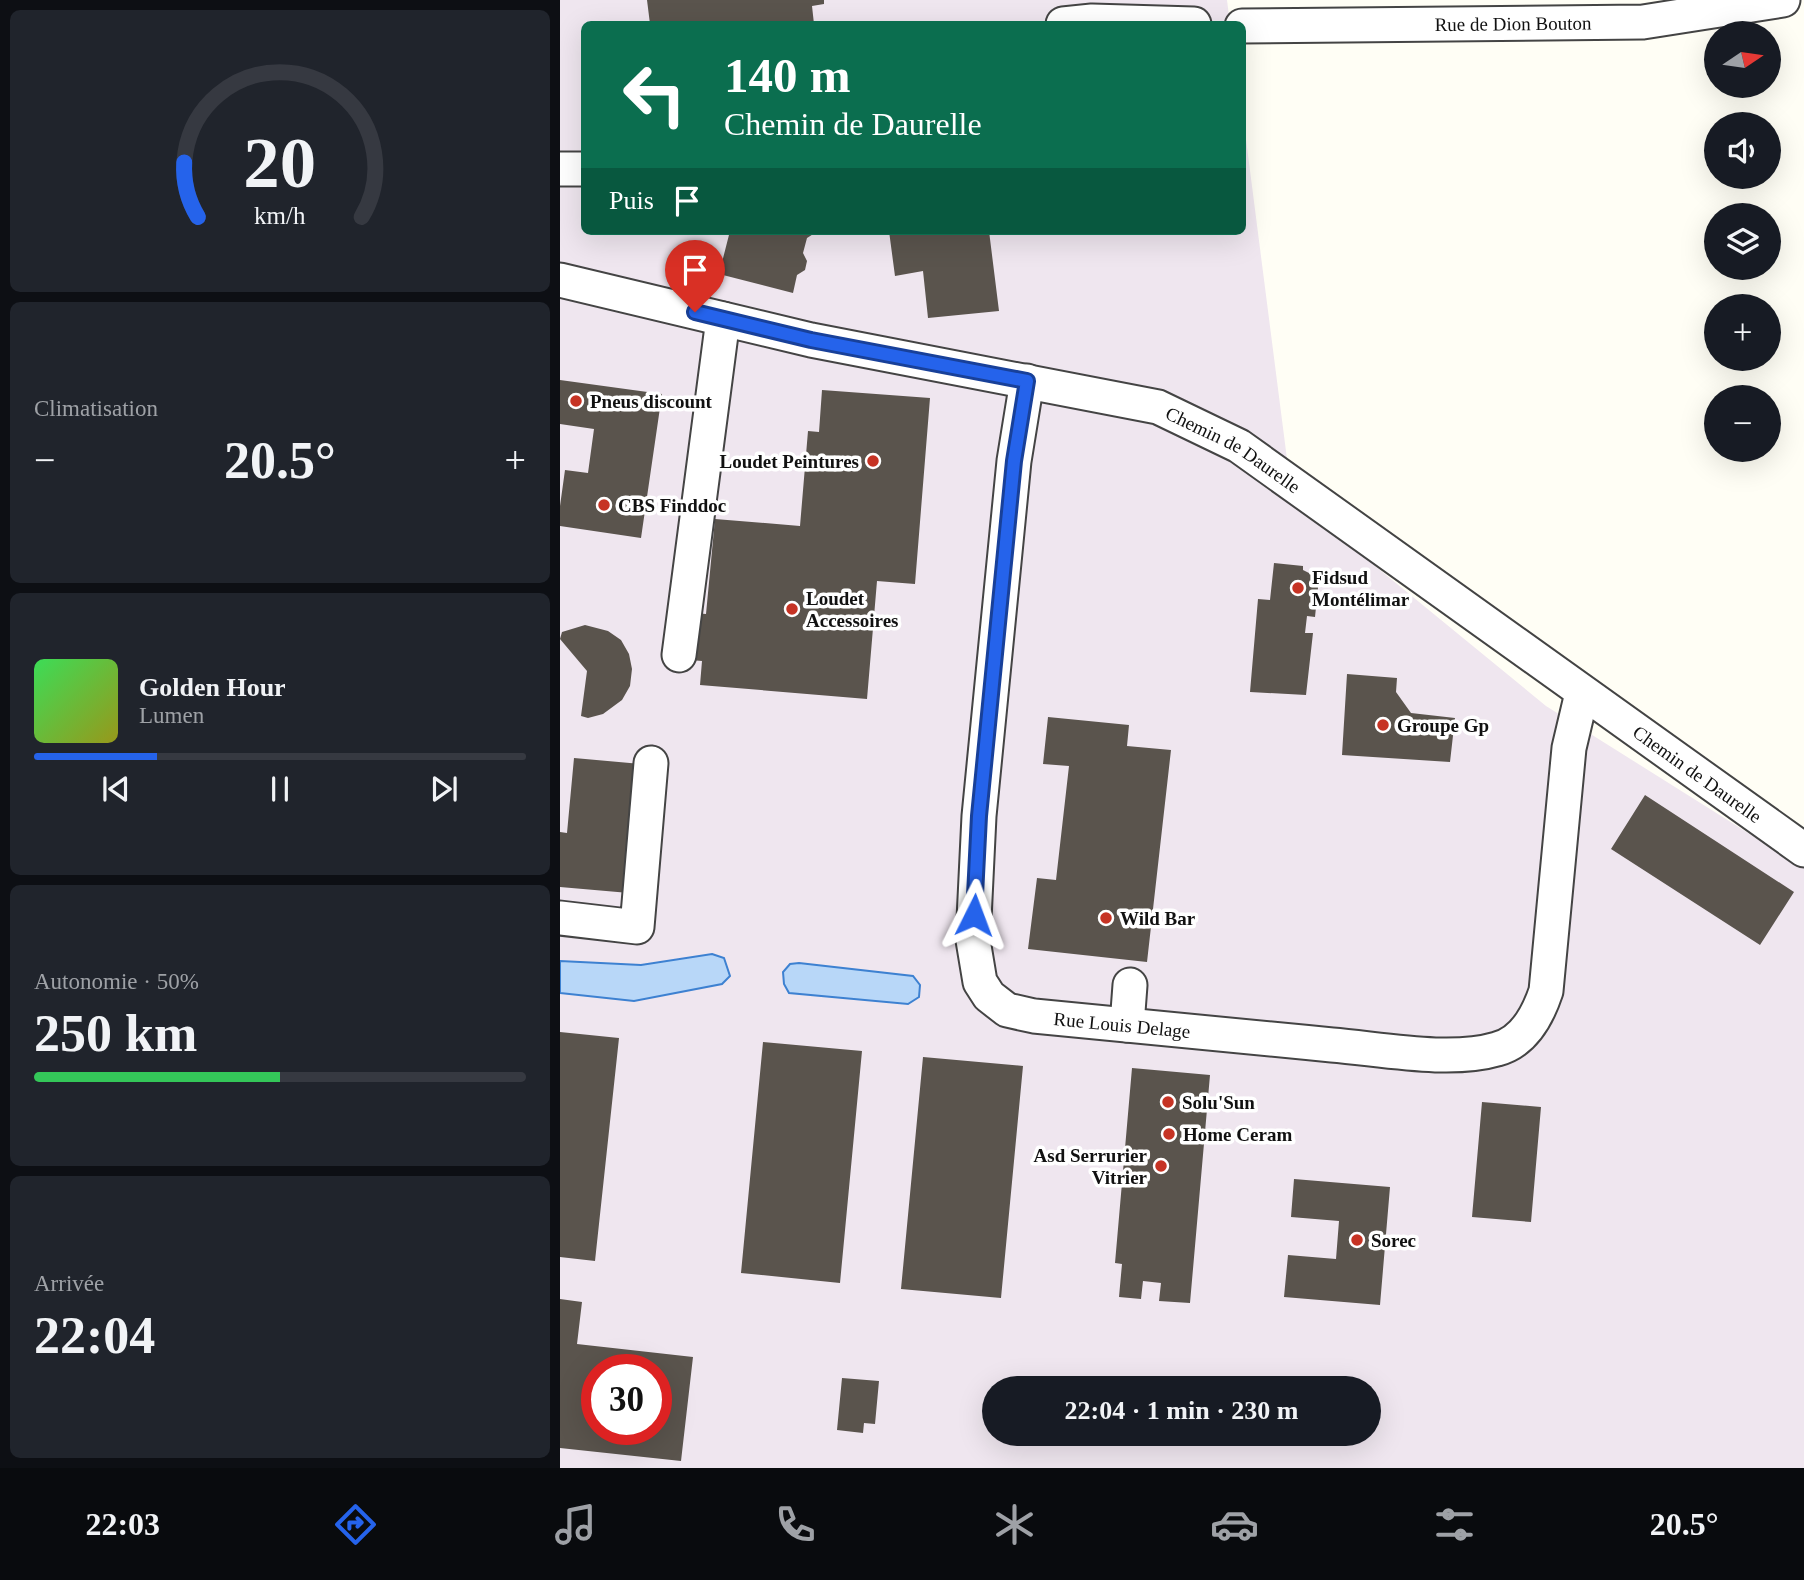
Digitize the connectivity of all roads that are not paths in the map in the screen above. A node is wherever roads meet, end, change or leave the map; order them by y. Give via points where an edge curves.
1 (1783, 0) edge
2 (1246, 26) edge
3 (560, 169) edge
4 (581, 169) edge
5 (560, 280) edge
6 (723, 319) junction
7 (1027, 381) junction
8 (679, 655) dead end
9 (1582, 693) junction
10 (651, 763) dead end
11 (1804, 850) edge
12 (560, 918) edge
13 (1130, 985) dead end
14 (1126, 1025) junction

1 - 2 street, Rue de Dion Bouton via 1643,22
3 - 4 street
5 - 6 street, Chemin de Daurelle
6 - 7 street, Chemin de Daurelle
6 - 8 street
7 - 9 street, Chemin de Daurelle via 1158,407 1239,446
7 - 14 street, Rue Louis Delage via 1014,461 979,816 975,962 979,982 1007,1010
9 - 11 street, Chemin de Daurelle
9 - 14 street, Rue Louis Delage via 1569,748 1546,990 1527,1030 1499,1049 1454,1055
10 - 12 street via 637,927
13 - 14 street

